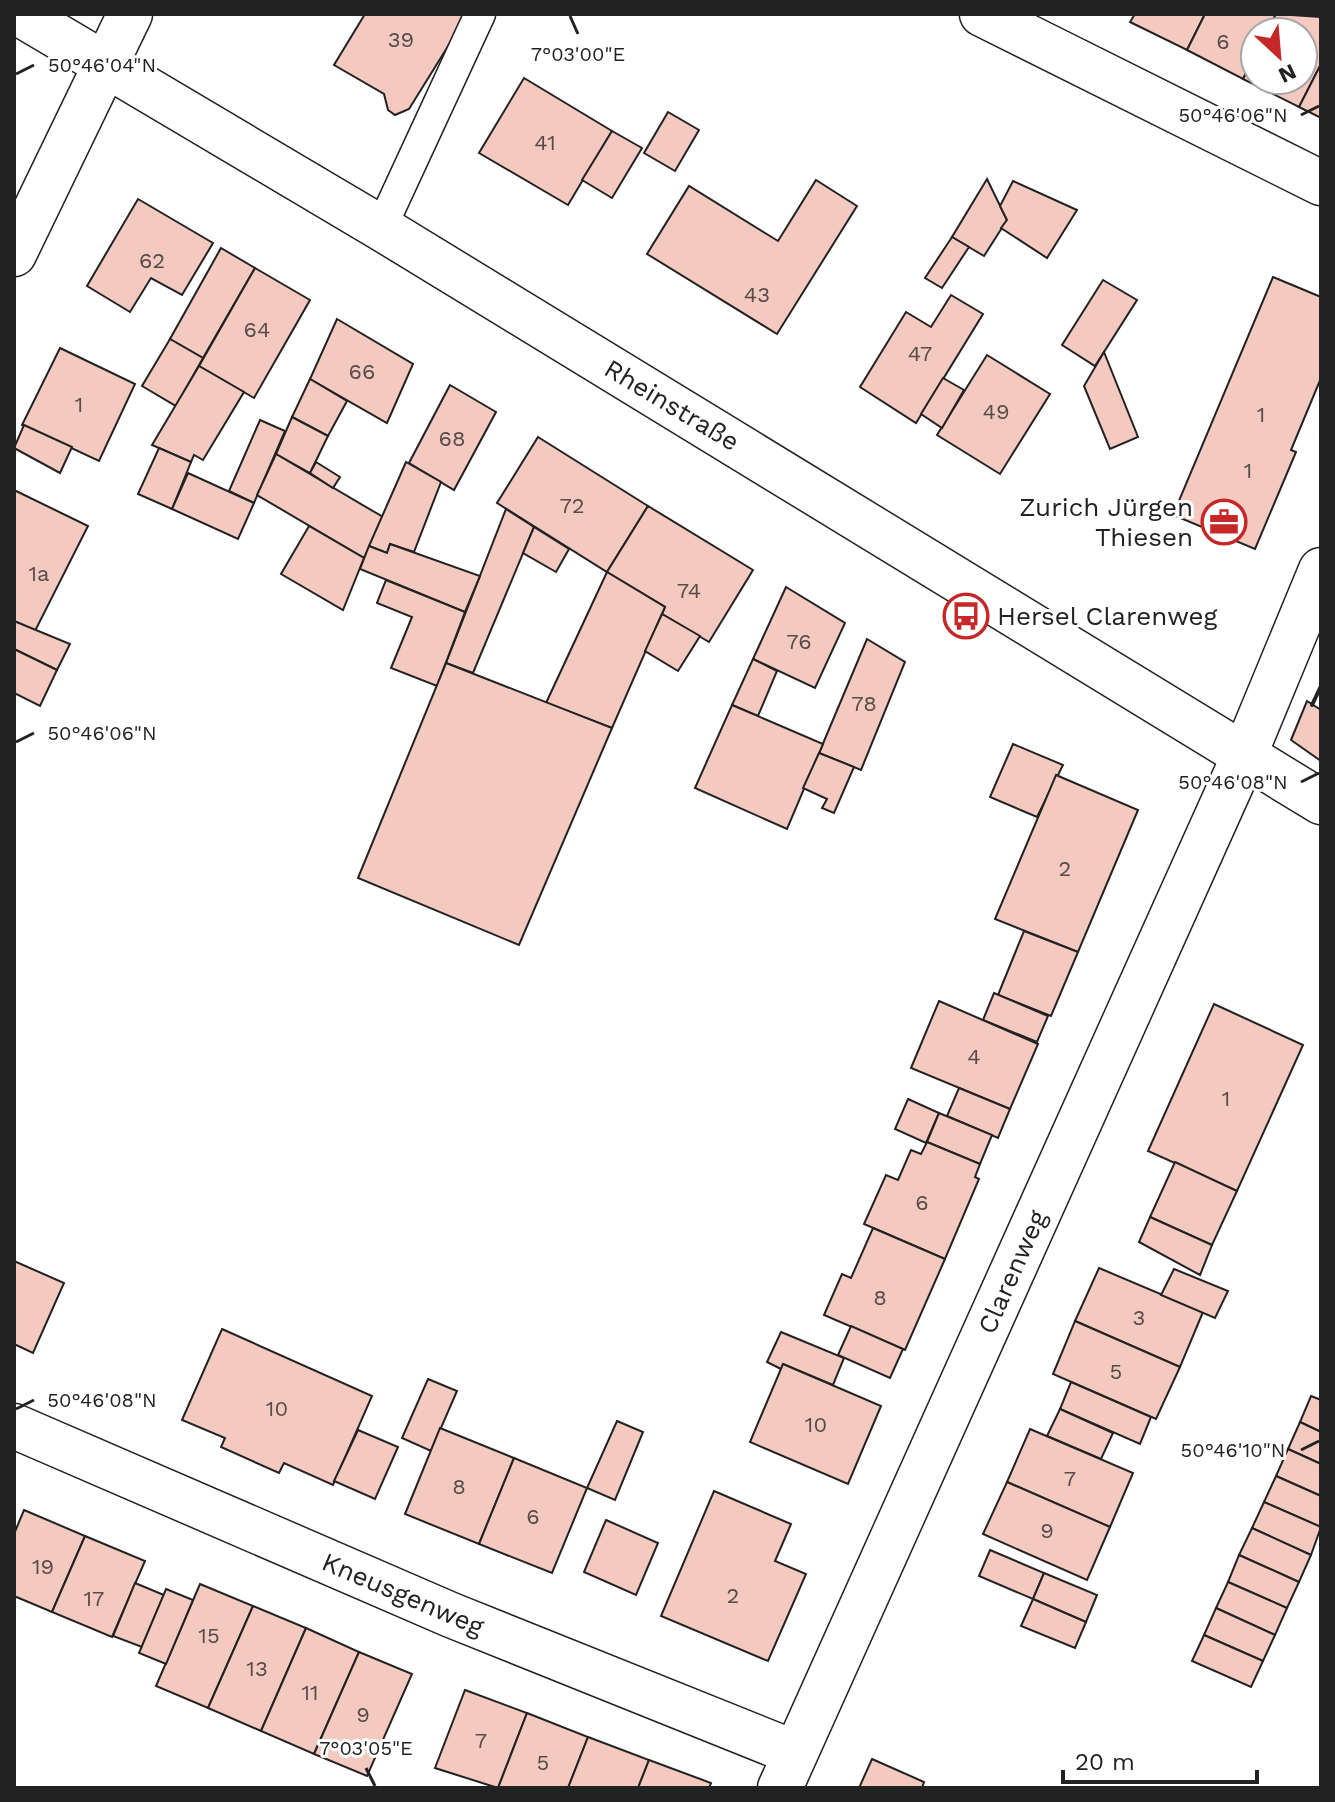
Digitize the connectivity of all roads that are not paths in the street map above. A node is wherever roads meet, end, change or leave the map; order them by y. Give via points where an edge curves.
1 (20, 14) edge
2 (130, 14) edge
3 (480, 14) edge
4 (982, 14) edge
5 (104, 66) junction
6 (1321, 183) edge
7 (381, 228) junction
8 (14, 254) edge
9 (1321, 570) edge
10 (1244, 756) junction
11 (1321, 802) edge
12 (14, 1426) edge
13 (788, 1771) edge

1 - 5 street, Rheinstraße
2 - 5 street
3 - 7 lane
4 - 6 street
5 - 7 street, Rheinstraße
5 - 8 street
7 - 10 street, Rheinstraße
9 - 10 street, Clarenweg
10 - 11 street, Rheinstraße
10 - 13 street, Clarenweg
12 - 13 street, Kneusgenweg via 451,1615

